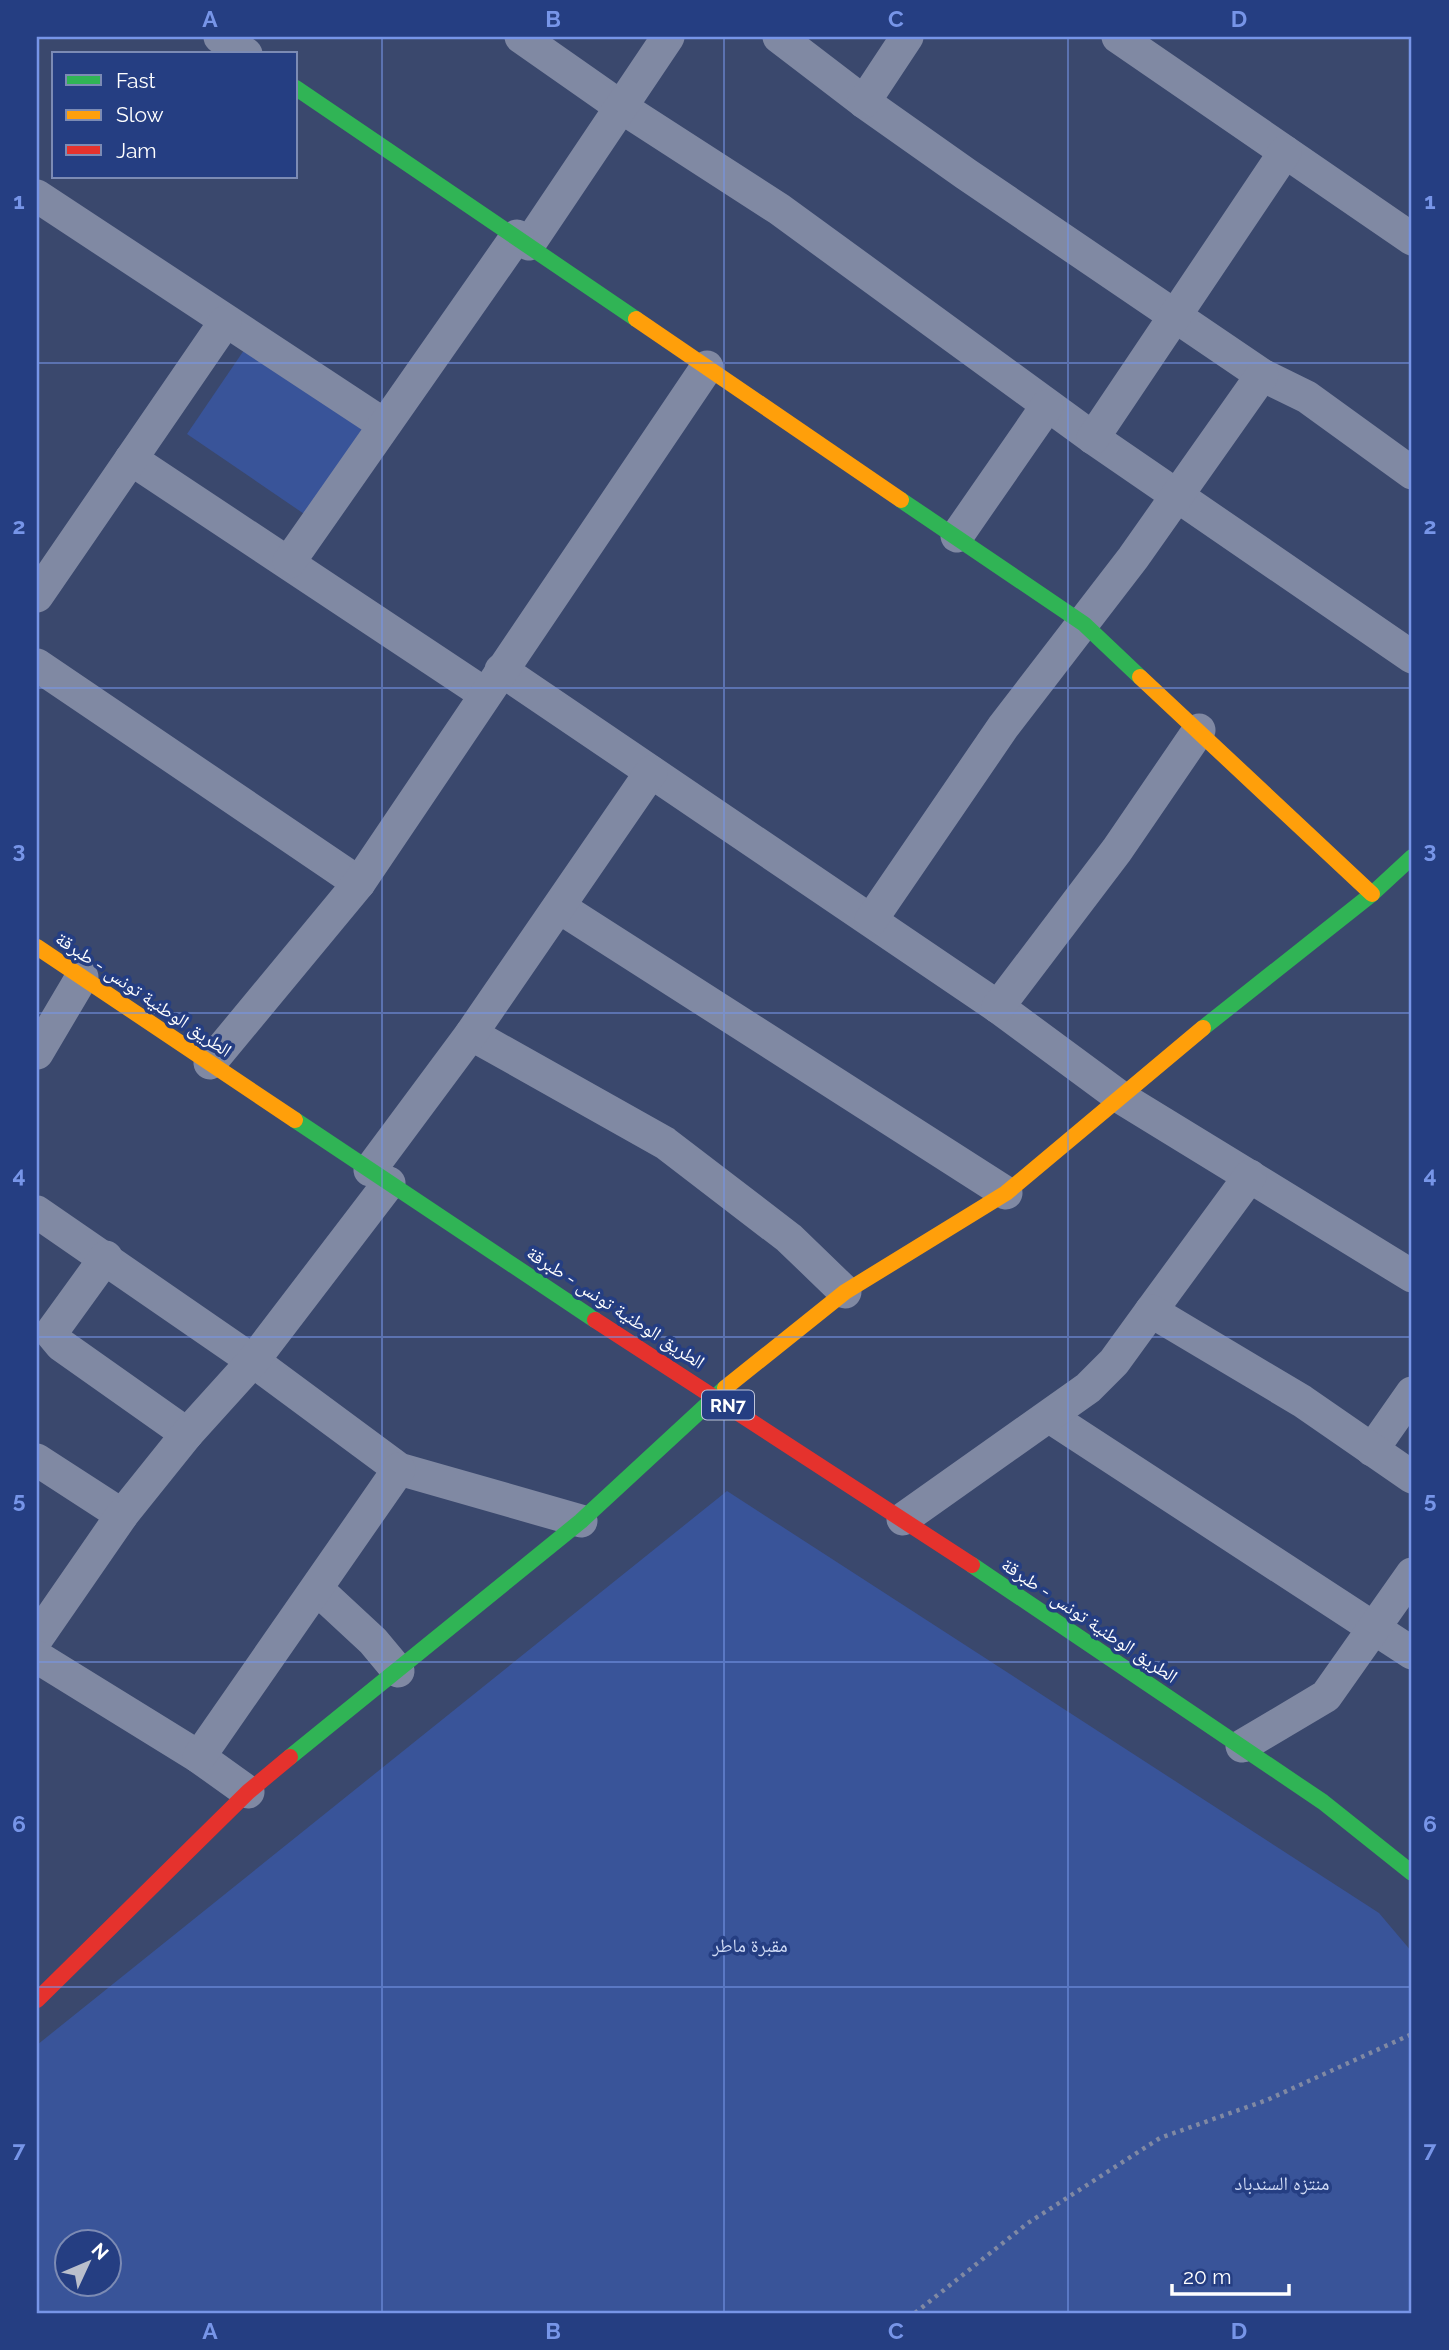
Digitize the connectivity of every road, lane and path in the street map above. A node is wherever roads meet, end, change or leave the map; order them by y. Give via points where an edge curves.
1 (220, 37) edge
2 (521, 37) edge
3 (668, 37) edge
4 (779, 37) edge
5 (907, 37) edge
6 (1118, 37) edge
7 (243, 52) edge
8 (298, 89) edge
9 (864, 102) junction
10 (621, 107) junction
11 (1286, 152) junction
12 (37, 196) edge
13 (1412, 239) edge
14 (523, 240) junction
15 (1175, 316) junction
16 (225, 322) junction
17 (707, 367) junction
18 (1262, 375) junction
19 (1047, 406) junction
20 (383, 424) junction
21 (1093, 438) junction
22 (131, 459) junction
23 (1412, 473) edge
24 (1177, 497) junction
25 (957, 536) junction
26 (289, 562) junction
27 (37, 596) edge
28 (1084, 624) junction
29 (1412, 657) edge
30 (37, 665) edge
31 (493, 682) junction
32 (1199, 730) junction
33 (651, 772) junction
34 (1412, 857) edge
35 (359, 883) junction
36 (1372, 894) junction
37 (559, 907) junction
38 (871, 920) junction
39 (37, 947) edge
40 (82, 977) junction
41 (998, 1007) junction
42 (471, 1034) junction
43 (37, 1053) edge
44 (209, 1063) junction
45 (1121, 1097) junction
46 (379, 1176) junction
47 (1250, 1176) junction
48 (1006, 1193) junction
49 (37, 1212) edge
50 (106, 1257) junction
51 (1412, 1276) edge
52 (845, 1292) junction
53 (1151, 1311) junction
54 (253, 1361) junction
55 (1412, 1393) edge
56 (715, 1396) junction
57 (1050, 1417) junction
58 (187, 1434) junction
59 (1372, 1450) junction
60 (37, 1460) edge
61 (399, 1469) junction
62 (1412, 1477) edge
63 (122, 1515) junction
64 (903, 1519) junction
65 (581, 1521) junction
66 (1412, 1574) edge
67 (318, 1591) junction
68 (1373, 1628) junction
69 (37, 1638) edge
70 (1412, 1653) edge
71 (37, 1657) edge
72 (398, 1671) junction
73 (1242, 1745) junction
74 (199, 1757) junction
75 (248, 1792) junction
76 (1412, 1873) edge
77 (37, 2000) edge
78 (1412, 2034) edge
79 (915, 2313) edge

1 - 7 street
2 - 10 street
3 - 10 street
4 - 9 street
5 - 9 street
6 - 11 street
8 - 14 street
9 - 15 street
10 - 14 street
10 - 19 street via 779,209
11 - 13 street
11 - 15 street
12 - 16 street
14 - 17 street
14 - 20 street
15 - 18 street
15 - 21 street
16 - 20 street
16 - 22 street
17 - 25 street
17 - 31 street
18 - 23 street via 1307,397
18 - 24 street
19 - 21 street
19 - 25 street
20 - 26 street
21 - 24 street
22 - 26 street
22 - 27 street
24 - 28 street
24 - 29 street
25 - 28 street
26 - 31 street
28 - 32 street
28 - 38 street via 1003,727
30 - 35 street
31 - 33 street
31 - 35 street
32 - 36 street
32 - 41 street via 1117,850
33 - 37 street
33 - 38 street
34 - 36 street
35 - 44 street
36 - 45 street
37 - 42 street
37 - 48 street
38 - 41 street
39 - 40 street, الطريق الوطنية تونس - طبرقة / RN7
40 - 43 street
40 - 44 street, الطريق الوطنية تونس - طبرقة / RN7
41 - 45 street
42 - 46 street
42 - 52 street via 664,1143 789,1238
44 - 46 street, الطريق الوطنية تونس - طبرقة / RN7
45 - 47 street
45 - 48 street
46 - 54 street
46 - 56 street, الطريق الوطنية تونس - طبرقة / RN7
47 - 51 street
47 - 53 street
48 - 52 street
49 - 50 street
50 - 54 street
50 - 58 street via 51,1333 61,1345
52 - 56 street
53 - 57 street via 1114,1363
53 - 59 street
54 - 58 street
54 - 61 street
55 - 59 street
56 - 64 street, الطريق الوطنية تونس - طبرقة / RN7
56 - 65 street
57 - 64 street
57 - 68 street
58 - 63 street
59 - 62 street
60 - 63 street
61 - 65 street
61 - 67 street
63 - 69 street
64 - 73 street, الطريق الوطنية تونس - طبرقة / RN7
65 - 72 street
66 - 68 street
67 - 72 street via 373,1641
67 - 74 street
68 - 70 street
68 - 73 street via 1326,1696
71 - 74 street
72 - 75 street
73 - 76 street, الطريق الوطنية تونس - طبرقة / RN7
74 - 75 street
75 - 77 street
78 - 79 path via 1267,2100 1160,2138 1028,2223

